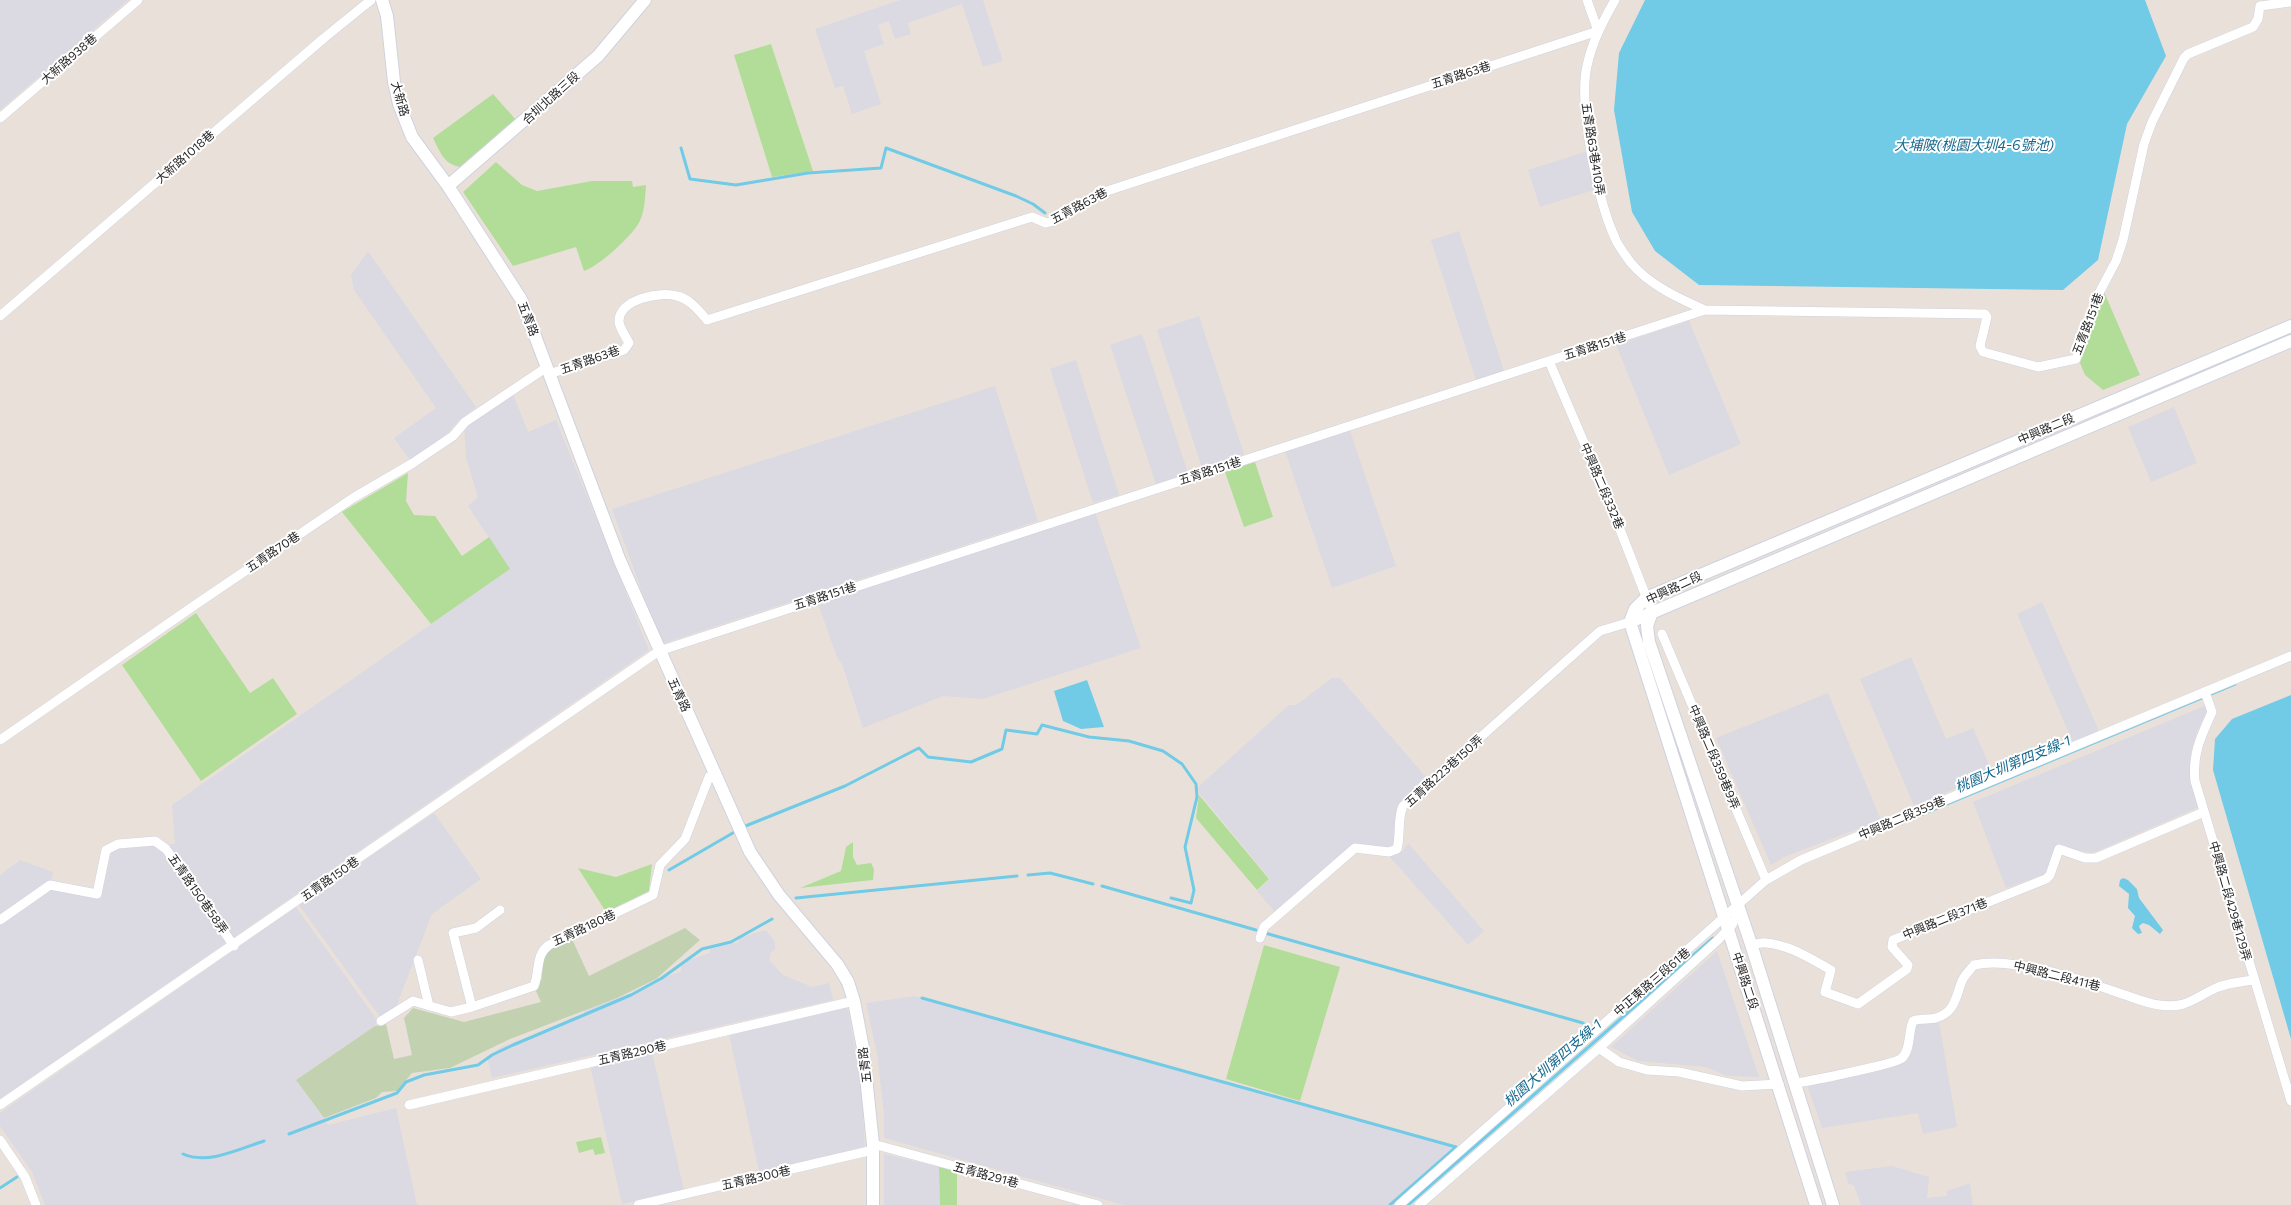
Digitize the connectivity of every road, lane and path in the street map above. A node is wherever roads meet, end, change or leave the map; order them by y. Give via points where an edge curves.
1 (138, 0) edge
2 (371, 0) edge
3 (382, 0) edge
4 (644, 0) edge
5 (1588, 0) edge
6 (1615, 0) edge
7 (2291, 2) edge
8 (1598, 32) junction
9 (0, 118) edge
10 (448, 186) junction
11 (1705, 310) junction
12 (0, 316) edge
13 (2291, 326) edge
14 (2291, 341) edge
15 (1549, 361) junction
16 (548, 370) junction
17 (2192, 376) junction
18 (1922, 482) junction
19 (1927, 496) junction
20 (1646, 598) junction
21 (1652, 612) junction
22 (1630, 622) junction
23 (1662, 634) dead end
24 (658, 651) junction
25 (2291, 656) edge
26 (2206, 695) junction
27 (0, 740) edge
28 (716, 773) junction
29 (2204, 812) junction
30 (1766, 880) junction
31 (1740, 906) junction
32 (500, 910) dead end
33 (0, 920) edge
34 (1726, 924) junction
35 (1260, 938) dead end
36 (1751, 944) junction
37 (234, 946) junction
38 (418, 960) dead end
39 (2253, 980) junction
40 (854, 1001) junction
41 (429, 1006) junction
42 (472, 1007) junction
43 (382, 1021) dead end
44 (1599, 1048) junction
45 (1796, 1083) junction
46 (1779, 1084) junction
47 (2291, 1101) edge
48 (0, 1105) edge
49 (409, 1105) dead end
50 (0, 1140) edge
51 (873, 1147) junction
52 (36, 1205) edge
53 (638, 1205) edge
54 (873, 1205) edge
55 (1098, 1205) edge
56 (1399, 1205) edge
57 (1419, 1205) edge
58 (1816, 1205) edge
59 (1834, 1205) edge

1 - 9 street, 大新路938巷
2 - 12 street, 大新路1018巷
3 - 10 street, 大新路 via 399,104 412,137
4 - 10 street, 合圳北路三段 via 598,56
5 - 8 street
6 - 8 street
7 - 11 street, 五青路151巷 via 2260,6 2254,27 2184,58 2144,144 2123,240 2099,293 2076,359 2038,367 1983,352 1980,346 1985,314
8 - 11 street, 五青路63巷410弄 via 1586,67 1584,104 1599,192 1615,239 1632,265 1658,286
8 - 16 street, 五青路63巷 via 1107,191 1066,210 1054,221 1046,223 1032,217 707,320 692,304 678,296 660,294 644,297 628,305 620,316 619,323 629,343 624,350
10 - 16 street, 五青路 via 521,299
11 - 15 street, 五青路151巷
13 - 17 street, 中興路二段
14 - 17 street, 中興路二段
15 - 20 street, 中興路二段332巷
15 - 24 street, 五青路151巷
16 - 24 street, 五青路 via 620,561
16 - 27 street, 五青路70巷 via 465,422 445,441 345,504
17 - 18 street, 中興路二段
17 - 19 street, 中興路二段
18 - 19 street
18 - 20 street, 中興路二段
19 - 21 street, 中興路二段
20 - 21 street, 中興路二段332巷
20 - 22 street, 中興路二段 via 1635,609
21 - 22 street
21 - 31 street, 中興路二段 via 1647,626 1649,642
22 - 34 street, 中興路二段
22 - 35 street, 五青路223巷150弄 via 1600,631 1403,806 1397,849 1389,852 1355,848 1264,926
23 - 30 street, 中興路二段359巷9弄
24 - 28 street, 五青路
24 - 37 street, 五青路150巷
25 - 26 street, 中興路二段359巷
26 - 29 street, 中興路二段429巷129弄 via 2212,712 2193,762
26 - 30 street, 中興路二段359巷 via 1801,860
28 - 40 street, 五青路 via 750,852 779,895 837,964
28 - 42 street, 五青路180巷 via 709,777 685,839 660,865 653,895 541,950 534,986
29 - 36 street, 中興路二段371巷 via 2096,858 2085,858 2059,849 2046,878 1893,940 1892,947 1908,965 1907,969 1858,1004 1825,992 1831,970 1796,950 1765,942
29 - 39 street, 中興路二段429巷129弄
30 - 31 street, 中興路二段359巷
31 - 34 street, 中興路二段359巷
31 - 36 street, 中興路二段
32 - 42 street via 476,928 453,933
33 - 37 street, 五青路150巷58弄 via 50,886 97,894 106,850 118,844 155,840 166,849
34 - 44 street
34 - 46 street, 中興路二段
34 - 56 street, 中正東路三段61巷
36 - 45 street, 中興路二段
37 - 48 street, 五青路150巷
38 - 41 street
39 - 45 street, 中興路二段411巷 via 2216,988 2199,999 2172,1006 2158,1005 2033,968 1974,965 1961,983 1958,997 1949,1010 1937,1018 1913,1021 1906,1051 1898,1061
39 - 47 street, 中興路二段429巷129弄
40 - 49 street, 五青路290巷
40 - 51 street, 五青路 via 864,1048
41 - 42 street, 五青路180巷 via 451,1012
41 - 43 street, 五青路180巷 via 413,1002
44 - 46 street via 1619,1062 1648,1070 1679,1072 1742,1086
44 - 57 street
45 - 46 street
45 - 59 street, 中興路二段
46 - 58 street, 中興路二段
50 - 52 street via 25,1177
51 - 53 street, 五青路300巷
51 - 54 street, 五青路
51 - 55 street, 五青路291巷

